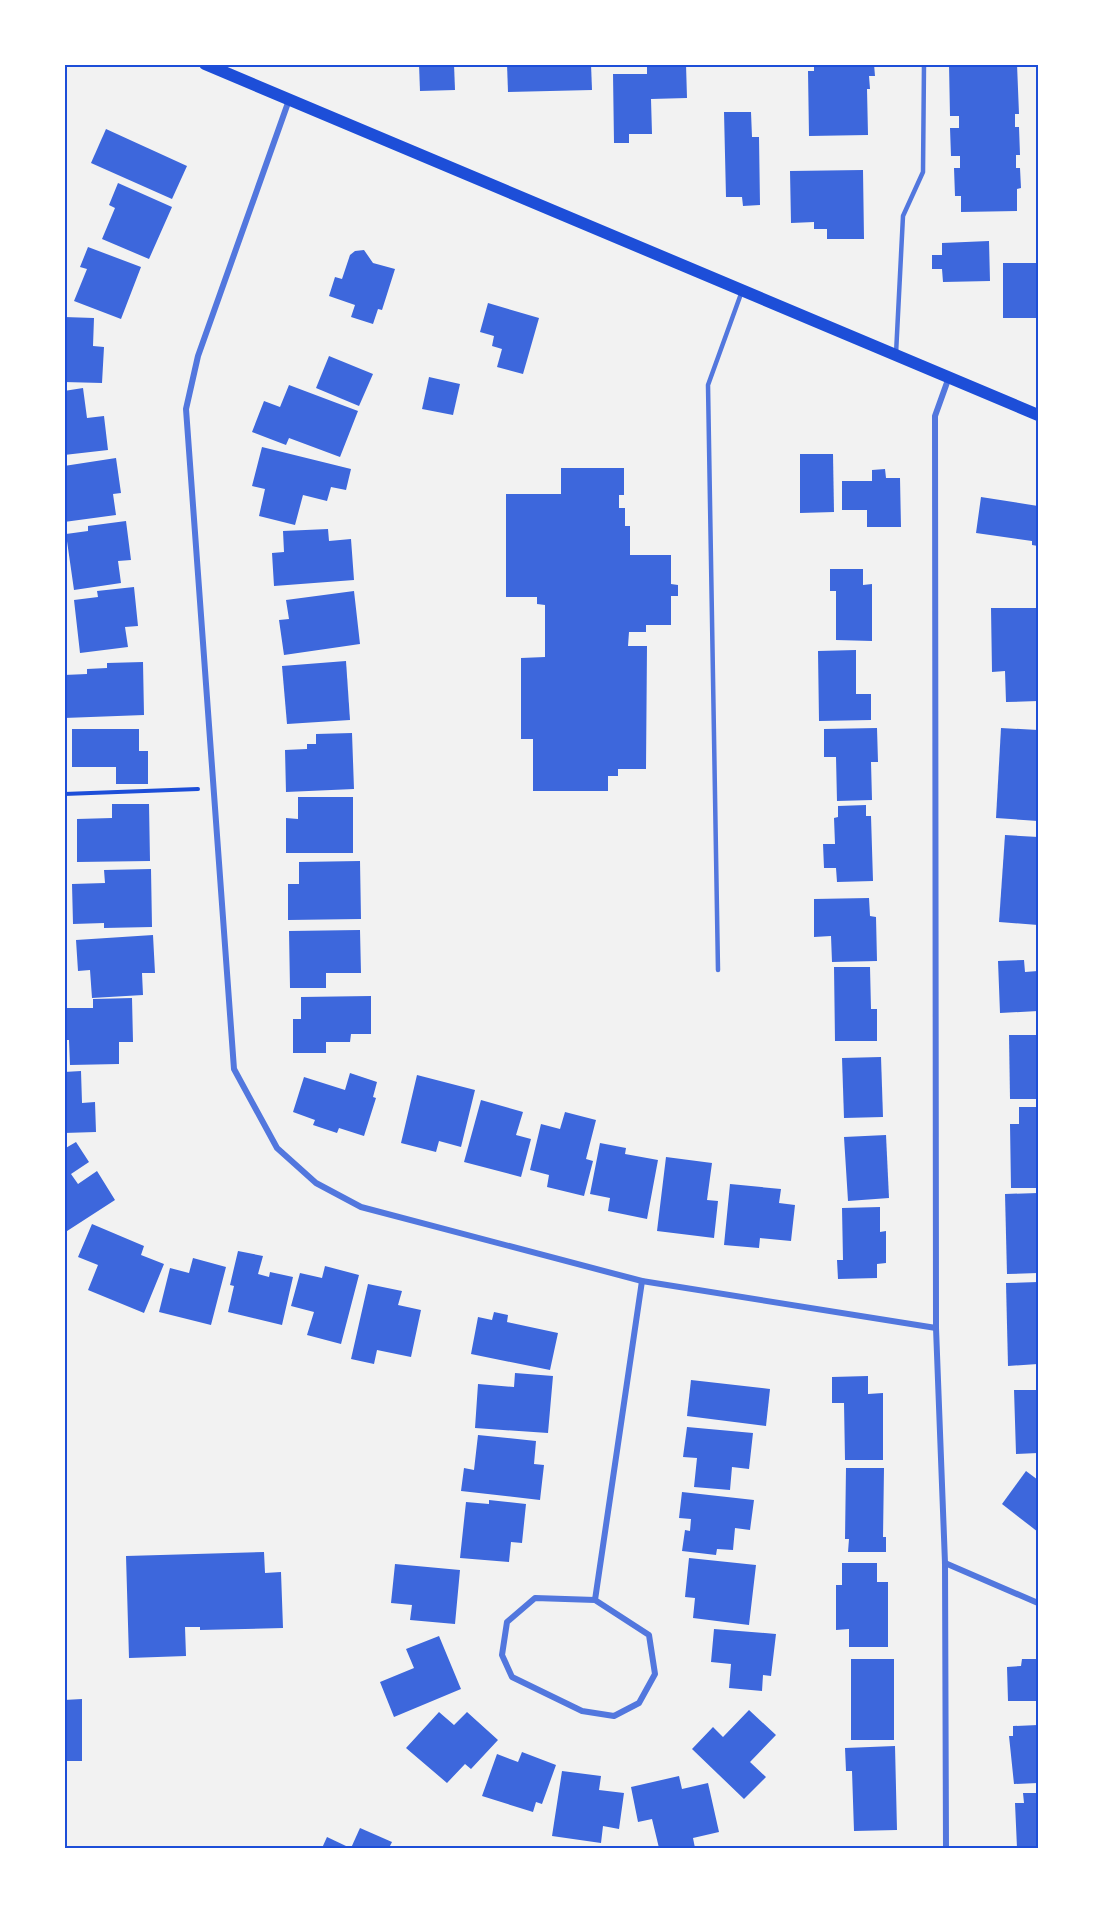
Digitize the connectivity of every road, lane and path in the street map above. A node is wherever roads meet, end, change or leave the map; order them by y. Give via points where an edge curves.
1 (206, 64) edge
2 (924, 64) edge
3 (290, 99) junction
4 (743, 289) junction
5 (896, 354) junction
6 (949, 377) junction
7 (1038, 415) edge
8 (214, 788) junction
9 (64, 794) edge
10 (718, 970) dead end
11 (642, 1281) junction
12 (936, 1328) junction
13 (945, 1563) junction
14 (595, 1600) junction
15 (1038, 1603) edge
16 (946, 1848) edge

1 - 3 main road
2 - 5 lane via 923,172 903,216
3 - 4 main road
3 - 8 street via 198,356 186,409
4 - 5 main road
4 - 10 lane via 708,385
5 - 6 main road
6 - 7 main road
6 - 12 street via 935,416
8 - 9 path
8 - 11 street via 234,1069 277,1148 316,1183 361,1207
11 - 12 street
11 - 14 street
12 - 13 street
13 - 15 street
13 - 16 street
14 - 14 street via 649,1635 655,1674 639,1703 614,1716 582,1711 512,1677 502,1655 507,1622 535,1598

